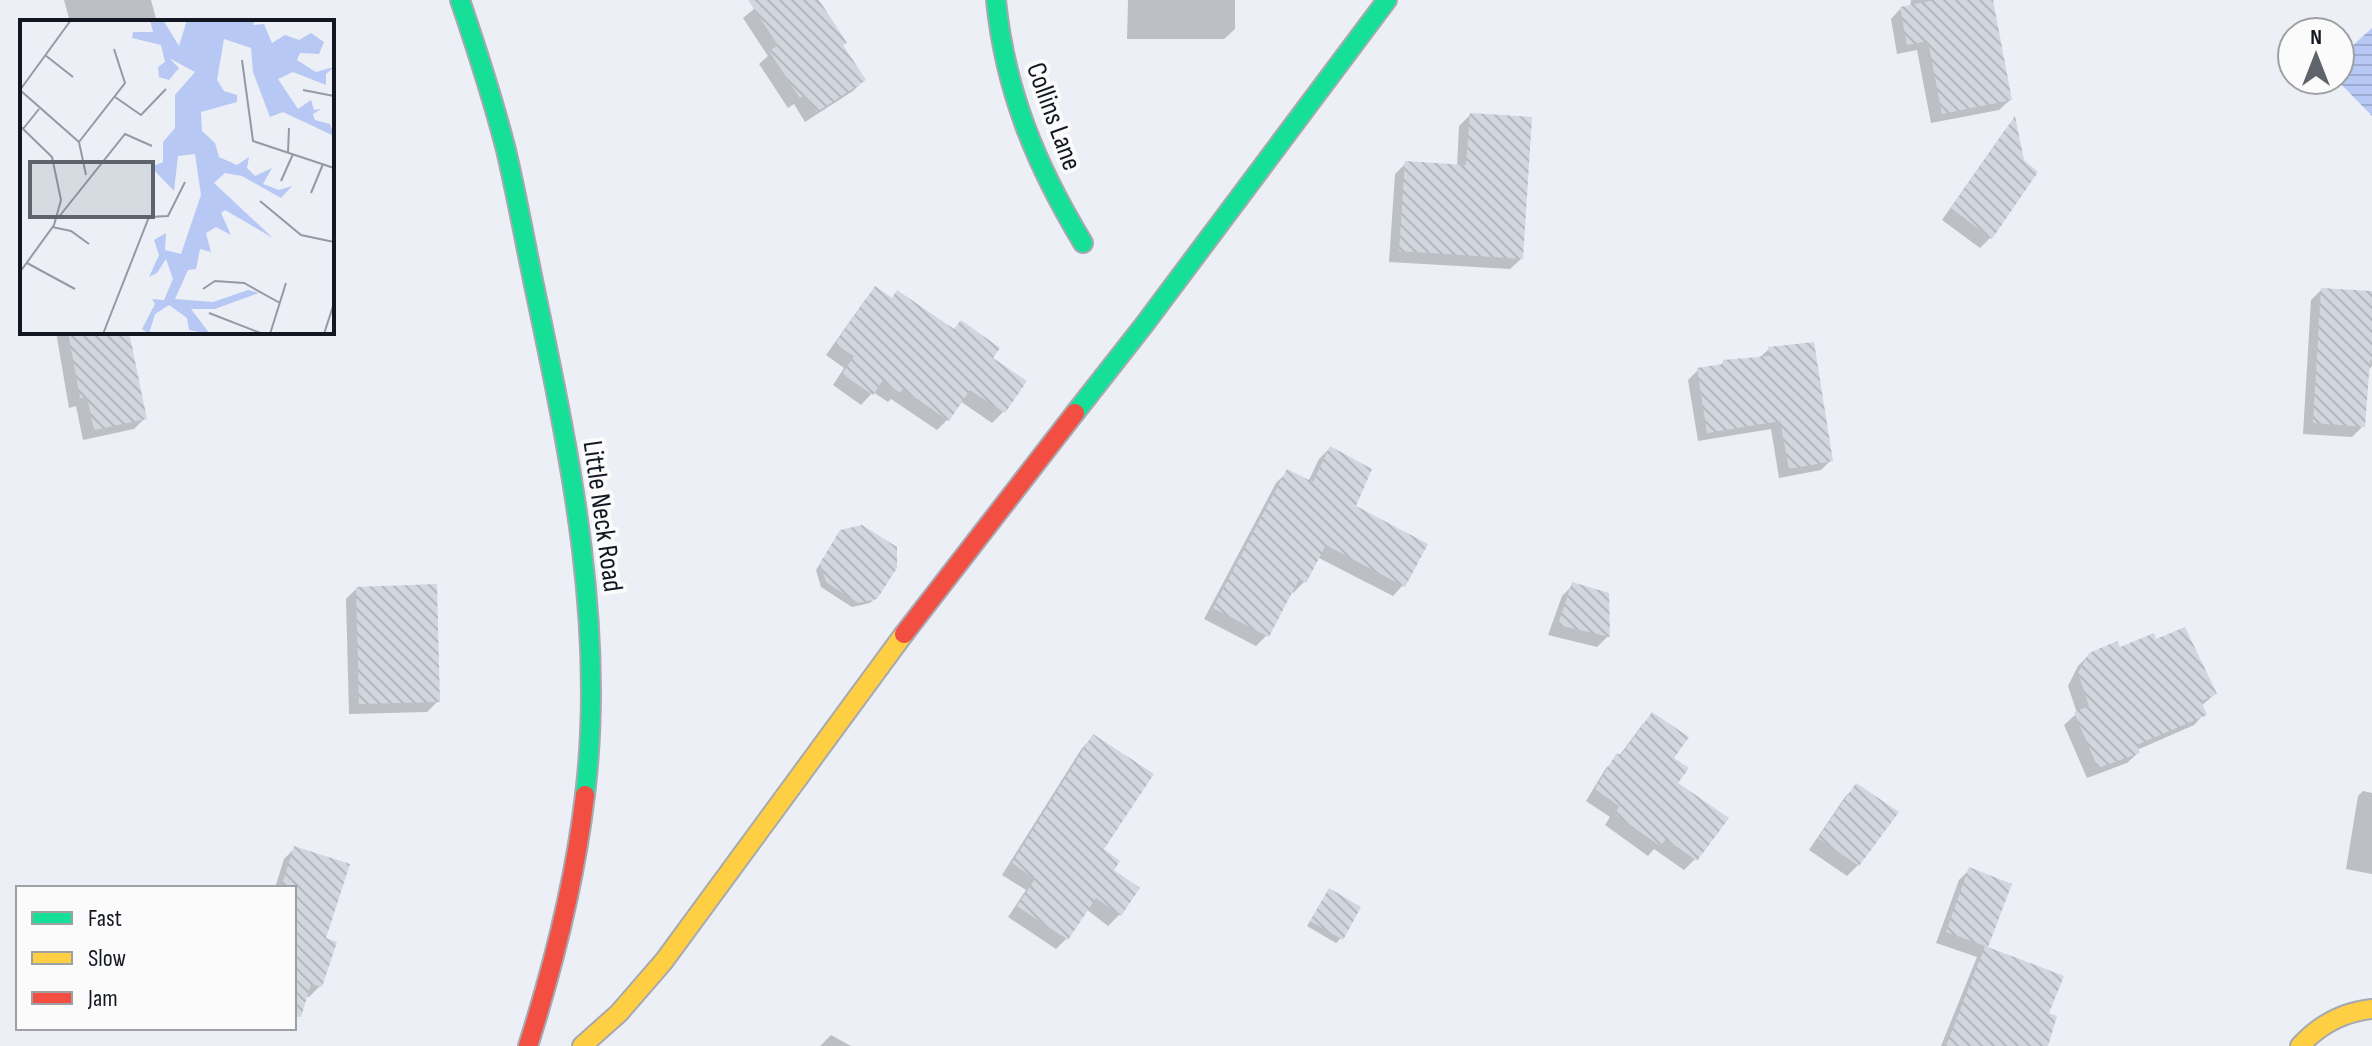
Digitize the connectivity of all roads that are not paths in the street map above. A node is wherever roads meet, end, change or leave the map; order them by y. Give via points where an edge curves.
1 (460, 0) edge
2 (996, 0) edge
3 (1387, 0) edge
4 (1083, 243) dead end
5 (2372, 1009) edge
6 (528, 1046) edge
7 (582, 1046) edge
8 (2300, 1046) edge

1 - 6 street, Little Neck Road via 502,134 550,355 578,506 589,613 592,720 583,821 566,921
2 - 4 street, Collins Lane via 1011,89 1035,156
3 - 7 street via 892,649 664,961
5 - 8 street via 2338,1016

